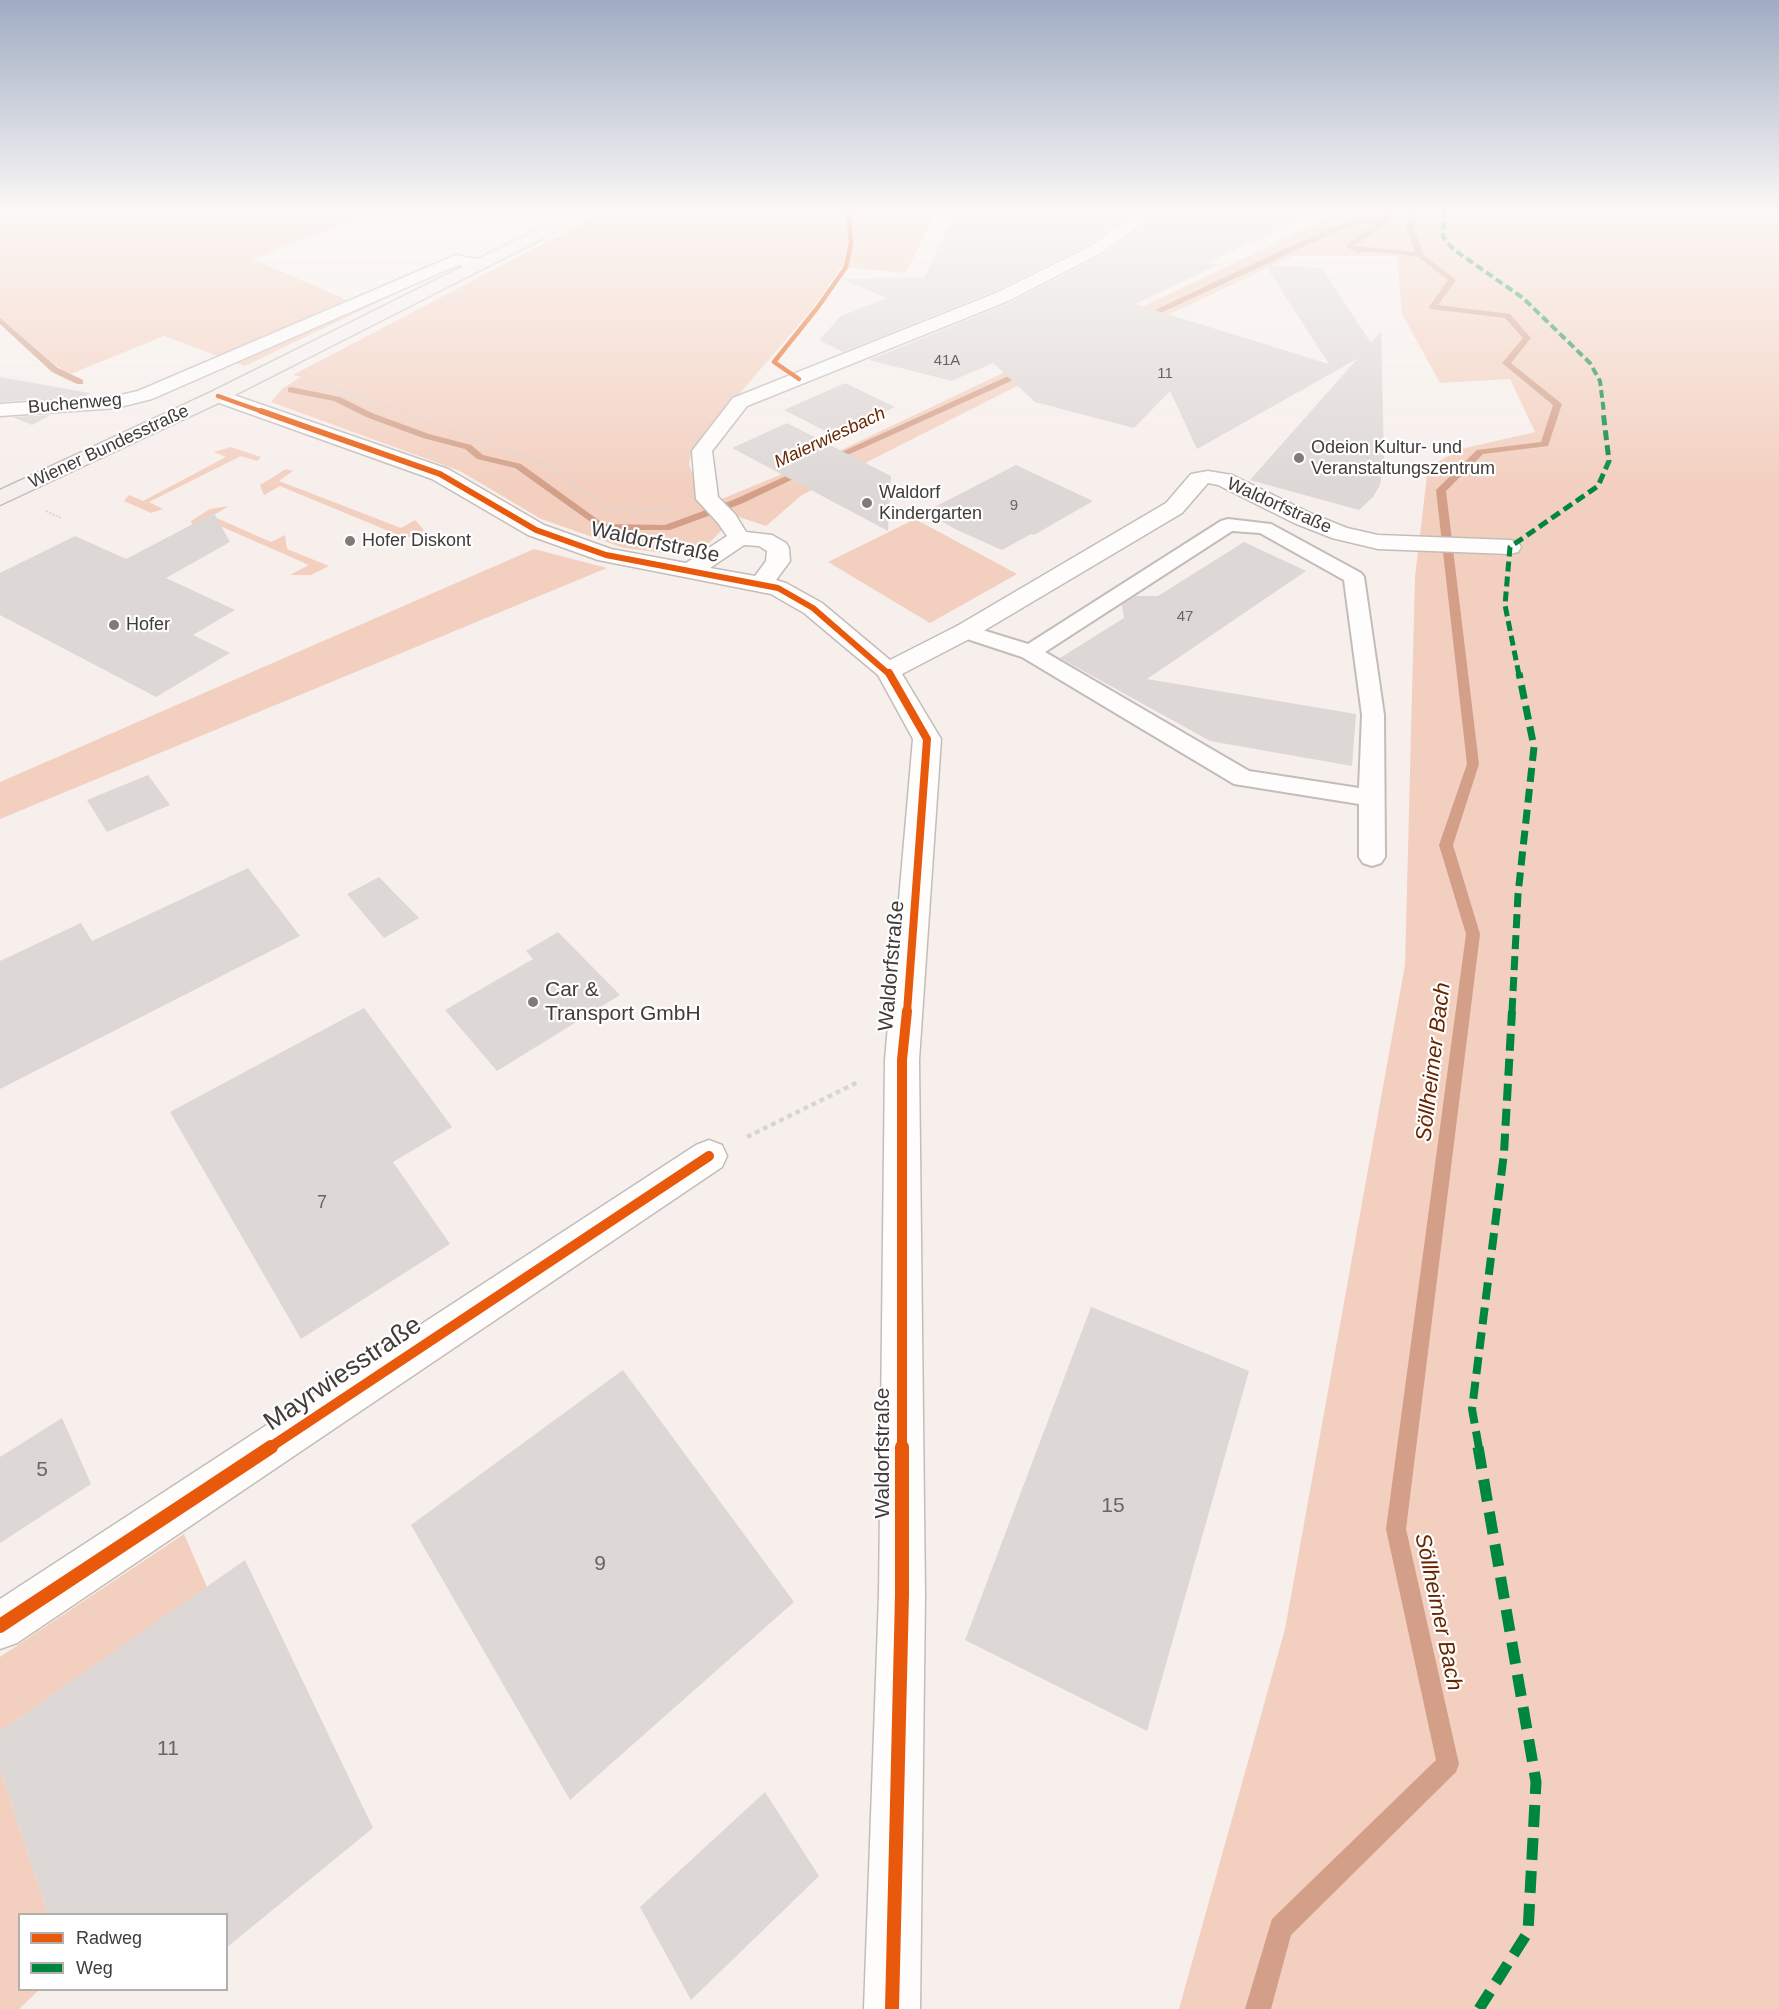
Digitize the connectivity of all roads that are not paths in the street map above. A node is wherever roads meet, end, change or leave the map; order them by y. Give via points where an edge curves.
1 (358, 303) edge
2 (405, 303) edge
3 (988, 303) edge
4 (218, 396) junction
5 (0, 410) edge
6 (0, 498) edge
7 (733, 529) junction
8 (1499, 546) dead end
9 (692, 570) junction
10 (762, 583) junction
11 (966, 631) junction
12 (1030, 652) junction
13 (888, 671) junction
14 (1371, 798) junction
15 (1372, 857) dead end
16 (709, 1156) road end
17 (0, 1626) edge
18 (892, 2009) edge

1 - 5 street, Buchenweg via 145,395 116,402
2 - 4 main road, Wiener Bundesstraße
3 - 7 street via 740,402 702,451 706,496
4 - 6 main road, Wiener Bundesstraße
4 - 9 street, Waldorfstraße via 440,474 536,530 606,555
7 - 9 street
7 - 10 street via 778,548 778,561
8 - 11 street, Waldorfstraße via 1378,542 1340,533 1224,480 1208,477 1199,479 1174,508
9 - 10 street, Waldorfstraße
10 - 13 street, Waldorfstraße via 813,608
11 - 12 lane
11 - 13 street, Waldorfstraße
12 - 14 lane via 1243,778
12 - 14 lane via 1228,525 1264,528 1354,577 1373,715
13 - 18 street, Waldorfstraße via 927,739 902,1060 902,1595
14 - 15 lane
16 - 17 street, Mayrwiesstraße

